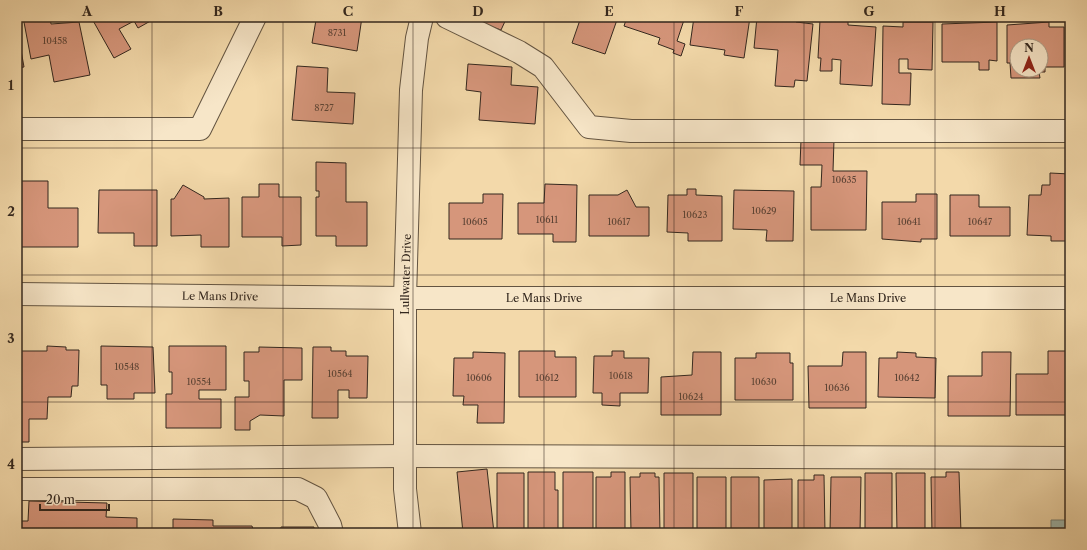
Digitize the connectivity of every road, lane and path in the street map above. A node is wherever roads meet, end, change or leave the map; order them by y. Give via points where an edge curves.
1 (255, 17) edge
2 (422, 17) edge
3 (448, 17) edge
4 (17, 129) edge
5 (1070, 131) edge
6 (17, 294) edge
7 (405, 298) junction
8 (1070, 298) edge
9 (405, 456) junction
10 (1070, 458) edge
11 (17, 459) edge
12 (17, 489) edge
13 (332, 533) edge
14 (410, 533) edge

1 - 4 street via 200,129
2 - 7 street, Lullwater Drive via 411,90
3 - 5 street via 519,52 543,67 589,126 631,131
6 - 7 street, Le Mans Drive
7 - 8 street, Le Mans Drive
7 - 9 street, Lullwater Drive
9 - 10 street
9 - 11 street
9 - 14 street, Lullwater Drive via 405,490
12 - 13 street via 298,490 316,498

